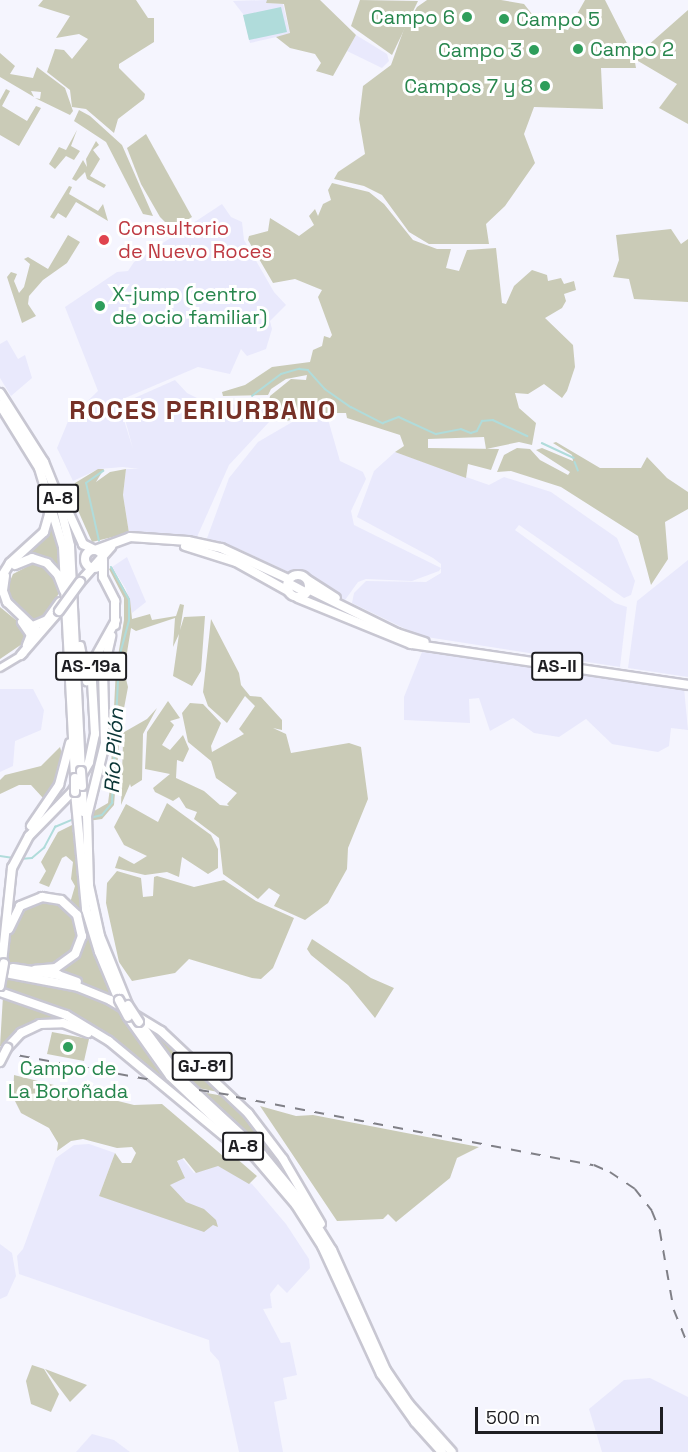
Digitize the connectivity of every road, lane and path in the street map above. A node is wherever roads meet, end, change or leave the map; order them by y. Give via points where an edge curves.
1 (0, 393) edge
2 (0, 405) edge
3 (20, 428) junction
4 (187, 543) junction
5 (98, 563) junction
6 (80, 578) junction
7 (0, 579) edge
8 (289, 582) junction
9 (308, 589) junction
10 (0, 596) edge
11 (298, 598) junction
12 (63, 610) junction
13 (74, 616) junction
14 (116, 620) junction
15 (49, 622) junction
16 (33, 628) junction
17 (27, 645) junction
18 (428, 645) junction
19 (21, 655) junction
20 (0, 663) edge
21 (0, 668) edge
22 (688, 683) edge
23 (95, 718) junction
24 (72, 724) junction
25 (78, 774) junction
26 (82, 806) junction
27 (82, 828) junction
28 (19, 847) junction
29 (10, 867) junction
30 (0, 933) edge
31 (1, 966) edge
32 (35, 970) junction
33 (0, 985) edge
34 (0, 992) edge
35 (110, 1000) junction
36 (134, 1059) junction
37 (0, 1062) edge
38 (332, 1250) junction
39 (370, 1355) junction
40 (442, 1452) edge
41 (452, 1452) edge

1 - 3 highway, A-8
2 - 3 highway, A-8
3 - 5 highway via 45,462 80,538
3 - 7 highway via 45,491 49,515 39,538 10,563
3 - 12 highway, A-8 via 57,518
3 - 13 highway, A-8 via 44,462 63,517 70,546
4 - 5 highway via 138,537 119,542
4 - 8 highway
4 - 8 highway via 238,550
5 - 6 highway
5 - 14 highway via 114,597
6 - 12 highway, bridge
6 - 15 highway
8 - 9 highway
8 - 9 highway, AS-II
8 - 11 highway
9 - 11 highway
9 - 18 highway, AS-II
9 - 18 highway
10 - 16 highway via 6,608
11 - 18 highway via 395,639
12 - 15 highway
12 - 16 highway via 60,579 52,566 38,558 19,561 6,575 3,591 11,607
12 - 24 highway, A-8
13 - 23 highway
13 - 25 highway, A-8
14 - 23 highway, AS-19a via 91,665
14 - 26 highway via 104,672 105,744
15 - 16 highway
15 - 19 main road
16 - 17 main road
16 - 17 highway
16 - 19 highway
17 - 20 main road
18 - 22 highway, AS-II
19 - 21 main road
23 - 28 highway, AS-19a via 93,748 81,779
24 - 25 highway, A-8
24 - 28 highway via 67,766 59,785
25 - 26 highway, A-8, bridge
25 - 26 highway, A-8, bridge via 75,792
26 - 27 highway, A-8
27 - 38 highway, A-8, bridge via 100,936 128,1005 181,1079 287,1181
27 - 39 highway, A-8, bridge via 83,894 92,931 128,1017 170,1076 255,1157 296,1205 326,1255
28 - 29 highway
29 - 30 highway
29 - 31 highway
31 - 32 highway
31 - 32 highway via 14,913 33,898 51,897 69,905 77,915 80,945 66,963
31 - 33 highway, bridge
31 - 35 highway, GJ-81
32 - 35 highway via 75,981
34 - 36 highway, GJ-81 via 66,1016
35 - 38 highway, GJ-81 via 177,1044 248,1113 301,1186
36 - 37 highway, bridge via 80,1029 55,1022 28,1029 7,1048
36 - 39 highway, GJ-81 via 265,1173 316,1242
38 - 41 highway, A-8 via 390,1377
39 - 40 highway, A-8 via 407,1412

